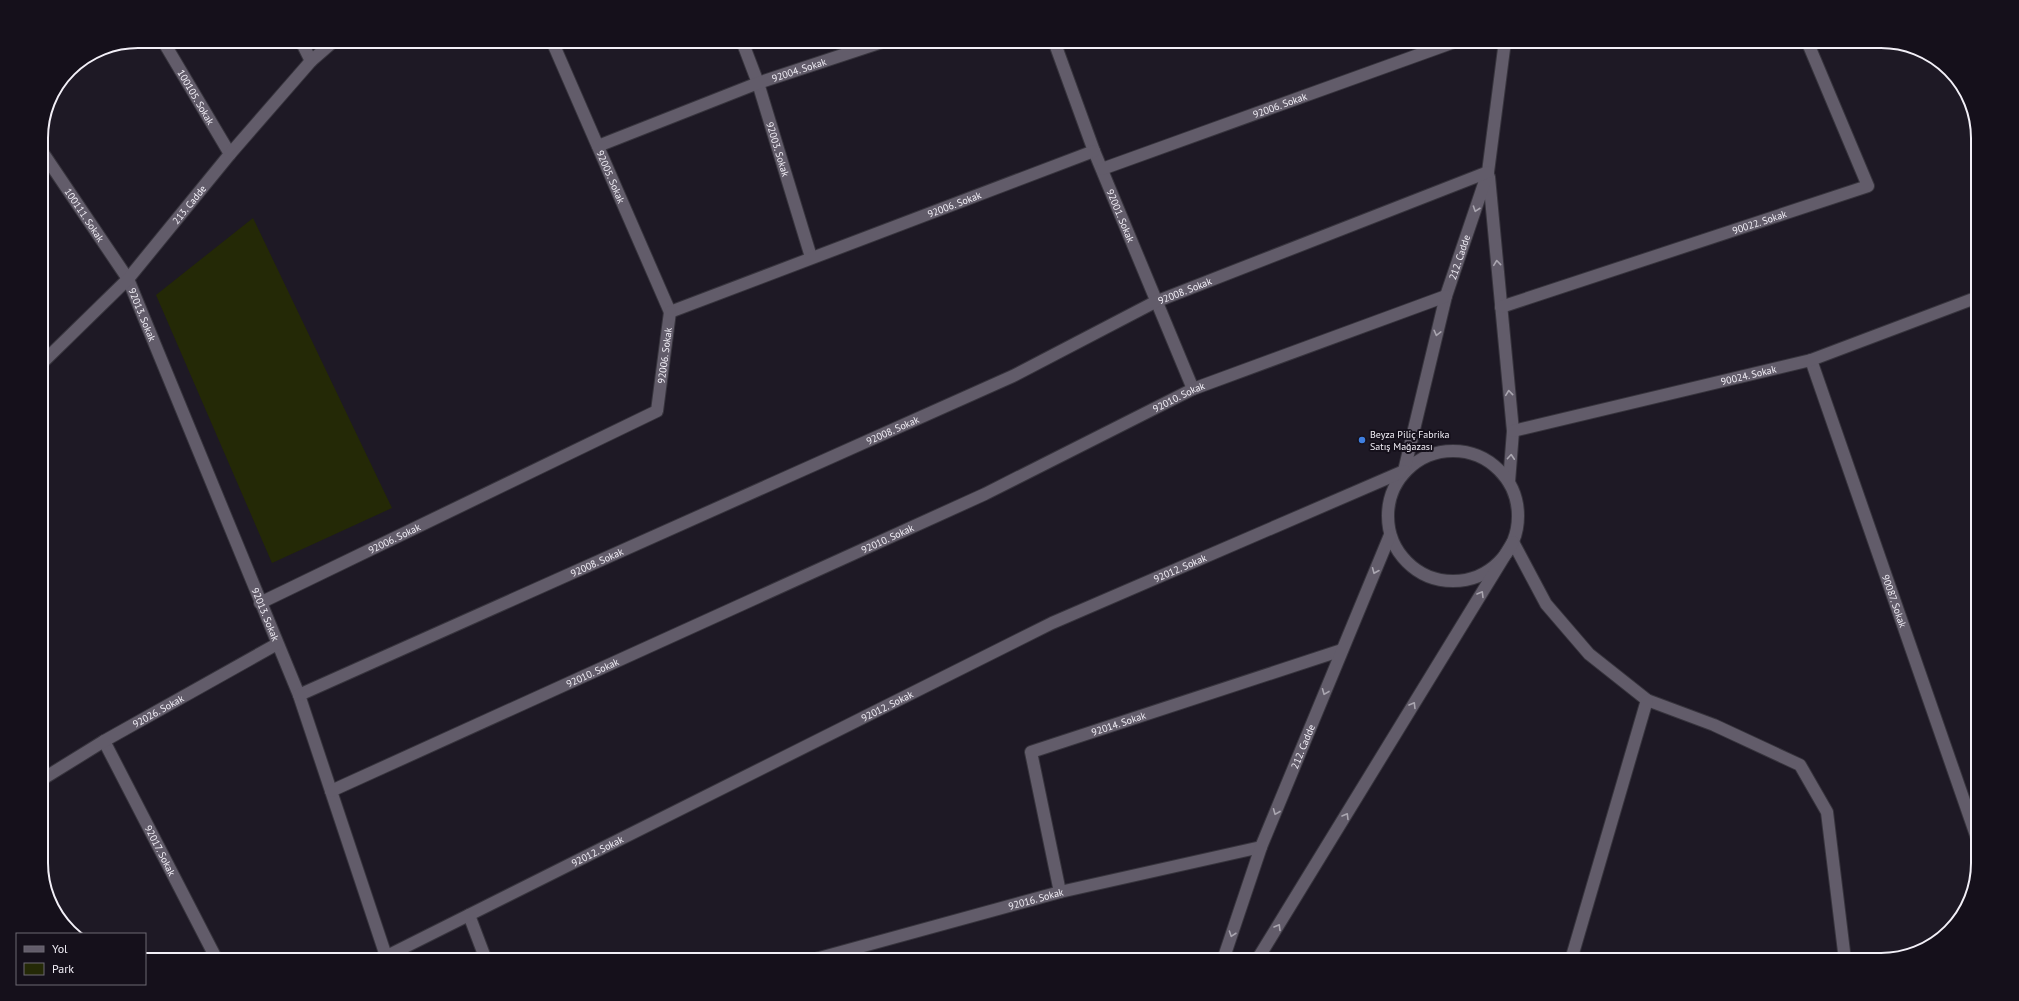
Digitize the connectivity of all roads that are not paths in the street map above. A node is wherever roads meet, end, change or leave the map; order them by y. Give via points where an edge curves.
1 (167, 48) edge
2 (304, 48) edge
3 (326, 48) edge
4 (555, 48) edge
5 (745, 48) edge
6 (864, 48) edge
7 (1057, 48) edge
8 (1438, 48) edge
9 (1505, 48) edge
10 (1810, 48) edge
11 (311, 61) junction
12 (758, 83) junction
13 (598, 146) junction
14 (1094, 151) junction
15 (230, 154) junction
16 (48, 160) edge
17 (1102, 169) junction
18 (1488, 172) junction
19 (811, 257) junction
20 (128, 279) junction
21 (1446, 296) junction
22 (1971, 300) edge
23 (1155, 302) junction
24 (1501, 307) junction
25 (670, 312) junction
26 (48, 357) edge
27 (1811, 360) junction
28 (1193, 389) junction
29 (1513, 432) junction
30 (1404, 471) junction
31 (1510, 482) junction
32 (1390, 535) junction
33 (1513, 542) junction
34 (260, 603) junction
35 (277, 644) junction
36 (1342, 650) junction
37 (299, 694) junction
38 (1647, 700) junction
39 (104, 741) junction
40 (48, 776) edge
41 (331, 791) junction
42 (1971, 821) edge
43 (1261, 847) junction
44 (1060, 892) junction
45 (469, 915) junction
46 (213, 953) edge
47 (380, 953) edge
48 (392, 953) edge
49 (483, 953) edge
50 (838, 953) edge
51 (1225, 953) edge
52 (1261, 953) edge
53 (1573, 953) edge
54 (1844, 953) edge

1 - 15 street, 100105. Sokak
2 - 11 street
3 - 11 street, 213. Cadde
4 - 13 street, 92005. Sokak
5 - 12 street, 92003. Sokak
6 - 12 street, 92004. Sokak
7 - 14 street, 92001. Sokak
8 - 17 street, 92006. Sokak
9 - 18 street, 212. Cadde
10 - 24 street, 90022. Sokak via 1868,186
11 - 15 street, 213. Cadde
12 - 13 street, 92004. Sokak
12 - 19 street, 92003. Sokak
13 - 25 street, 92005. Sokak
14 - 17 street, 92001. Sokak
14 - 19 street, 92006. Sokak
15 - 20 street, 213. Cadde
16 - 20 street, 100111. Sokak
17 - 23 street, 92001. Sokak
18 -> 21 street, 212. Cadde
18 - 23 street, 92008. Sokak
24 -> 18 street
19 - 25 street, 92006. Sokak
20 - 26 street, 213. Cadde
20 - 34 street, 92013. Sokak
21 - 28 street, 92010. Sokak
21 -> 30 street, 212. Cadde
22 - 27 street, 90024. Sokak
23 - 28 street, 92001. Sokak
23 - 37 street, 92008. Sokak via 1013,376
29 -> 24 street
25 - 34 street, 92006. Sokak via 658,411
27 - 29 street, 90024. Sokak
27 - 42 street, 90087. Sokak
28 - 41 street, 92010. Sokak via 985,494
31 -> 29 street
30 - 31 street via 1420,458 1439,451 1459,450 1479,456 1496,466
30 - 32 street via 1392,491 1387,513
30 - 45 street, 92012. Sokak via 1052,623
31 - 33 street via 1517,501 1518,522
32 - 33 street via 1400,556 1417,571 1438,580 1453,581 1482,575 1500,560
32 -> 36 street, 212. Cadde
33 - 38 street via 1551,609 1589,654
52 -> 33 street
34 - 35 street, 92013. Sokak
35 - 37 street, 92013. Sokak
35 - 39 street, 92026. Sokak
36 -> 43 street, 212. Cadde
36 - 44 street, 92014. Sokak via 1031,752
37 - 41 street, 92013. Sokak
38 - 53 street
38 - 54 street via 1714,725 1800,765 1827,812
39 - 40 street, 92026. Sokak
39 - 46 street, 92017. Sokak
41 - 47 street, 92013. Sokak
43 - 44 street, 92016. Sokak
43 -> 51 street, 212. Cadde
44 - 50 street, 92016. Sokak
45 - 48 street, 92012. Sokak
45 - 49 street

